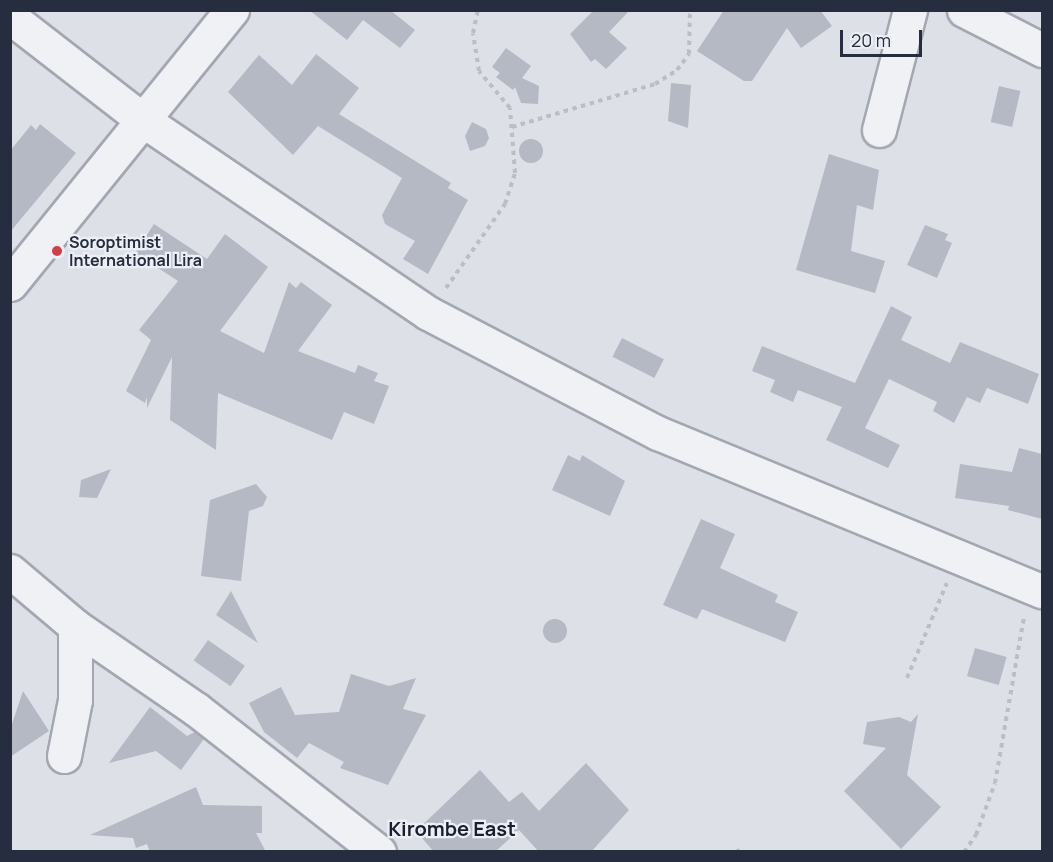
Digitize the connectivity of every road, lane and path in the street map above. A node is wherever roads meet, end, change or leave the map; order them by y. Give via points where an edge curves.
1 (232, 10) edge
2 (478, 10) edge
3 (690, 10) edge
4 (910, 10) edge
5 (964, 10) edge
6 (10, 16) edge
7 (1042, 50) edge
8 (140, 118) junction
9 (512, 128) junction
10 (879, 130) dead end
11 (10, 284) edge
12 (428, 313) junction
13 (957, 558) junction
14 (11, 572) edge
15 (1036, 589) edge
16 (75, 626) junction
17 (907, 678) dead end
18 (64, 756) dead end
19 (380, 852) edge
20 (964, 852) edge

1 - 8 street
2 - 9 path via 473,33 479,71 510,108
3 - 9 path via 689,54 677,70 656,84
4 - 10 street
5 - 7 street
6 - 8 street
8 - 11 street
8 - 12 street
9 - 12 path via 515,174 505,204
12 - 13 street via 658,434
13 - 15 street
13 - 17 path
14 - 16 street
15 - 20 path via 995,783 976,835
16 - 18 street via 75,700
16 - 19 street via 197,710

